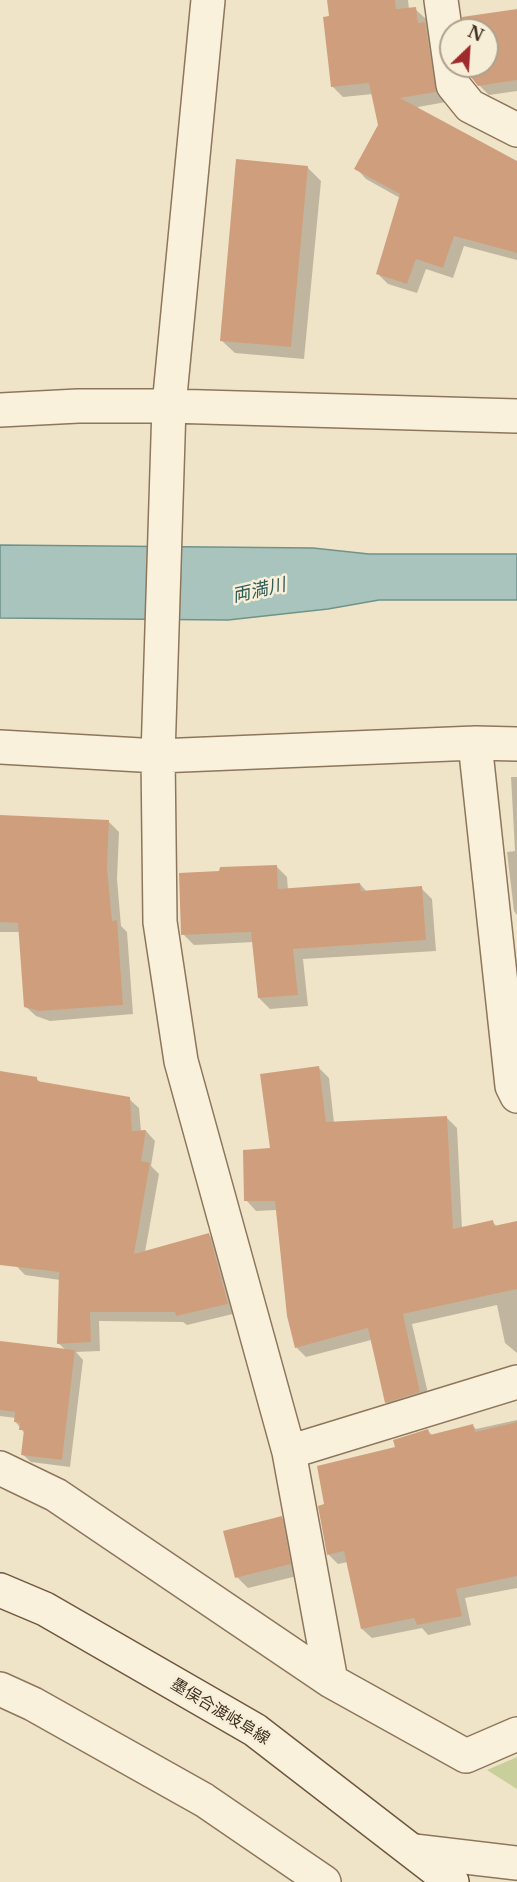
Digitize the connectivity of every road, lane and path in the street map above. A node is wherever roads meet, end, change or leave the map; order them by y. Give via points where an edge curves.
1 (208, 0) edge
2 (441, 0) edge
3 (517, 130) edge
4 (0, 410) edge
5 (517, 416) edge
6 (168, 418) junction
7 (159, 743) junction
8 (474, 743) junction
9 (517, 744) edge
10 (0, 747) edge
11 (517, 1096) edge
12 (517, 1382) edge
13 (289, 1452) junction
14 (0, 1468) edge
15 (0, 1590) edge
16 (0, 1669) edge
17 (331, 1681) junction
18 (0, 1689) edge
19 (33, 1704) junction
20 (517, 1734) edge
21 (414, 1851) junction
22 (517, 1863) edge
23 (324, 1882) edge
24 (453, 1882) edge

1 - 6 street
2 - 3 street via 453,85 470,106
4 - 6 street via 78,406
5 - 6 street
6 - 7 street
7 - 8 street
7 - 10 street
7 - 13 street via 160,922 181,1061
8 - 9 street
8 - 11 street via 512,1086
12 - 13 street
13 - 17 street
14 - 17 street via 56,1495
15 - 21 street, 墨俣合渡岐阜線 via 45,1608 255,1730
16 - 19 street
17 - 20 street via 466,1756
18 - 19 street
19 - 23 street via 204,1800
21 - 22 street
21 - 24 street, 墨俣合渡岐阜線

